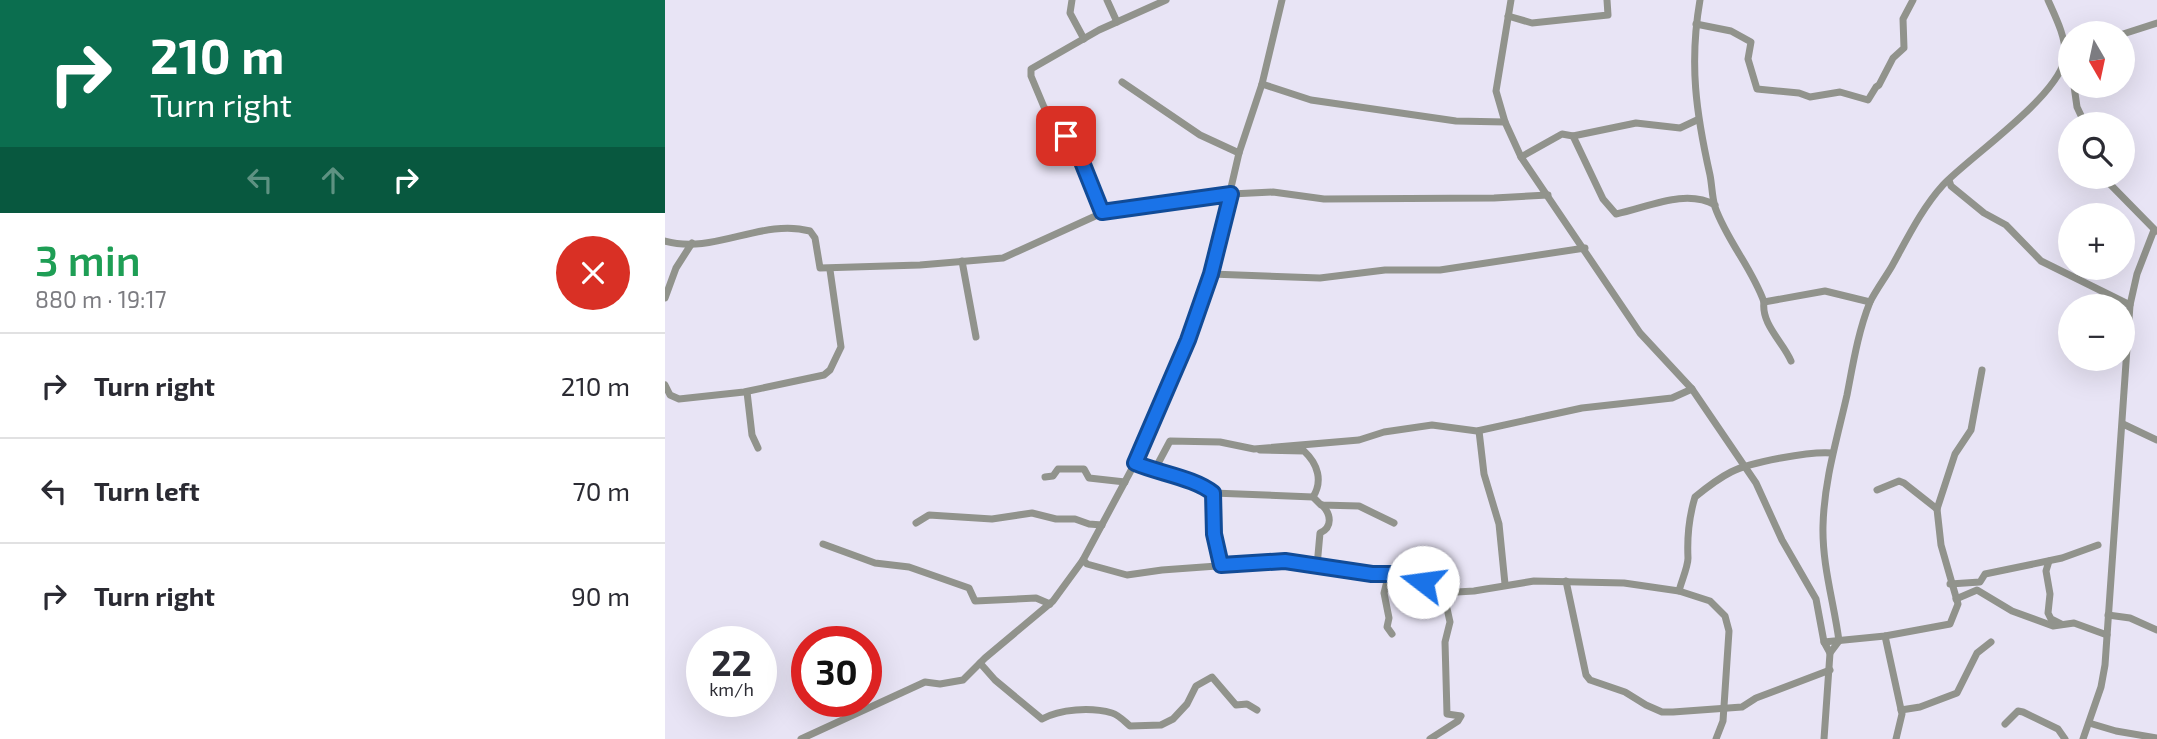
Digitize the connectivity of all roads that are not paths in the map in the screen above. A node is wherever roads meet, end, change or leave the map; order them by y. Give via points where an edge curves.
1 (1072, 0) edge
2 (1107, 0) edge
3 (1165, 0) edge
4 (1282, 0) edge
5 (1511, 0) edge
6 (1607, 0) edge
7 (1700, 0) edge
8 (1913, 0) edge
9 (2048, 0) edge
10 (1508, 16) junction
11 (1117, 22) junction
12 (2058, 22) edge
13 (2157, 23) edge
14 (1696, 24) junction
15 (2135, 30) edge
16 (1084, 39) junction
17 (2058, 73) edge
18 (1122, 82) dead end
19 (1262, 84) junction
20 (1697, 120) junction
21 (1505, 122) junction
22 (1573, 136) junction
23 (1239, 153) junction
24 (1521, 157) junction
25 (1949, 180) junction
26 (2115, 189) edge
27 (1713, 192) junction
28 (1231, 194) junction
29 (1548, 195) junction
30 (1705, 200) junction
31 (1715, 205) junction
32 (1102, 212) junction
33 (2155, 231) edge
34 (665, 241) edge
35 (692, 243) junction
36 (1585, 248) junction
37 (962, 261) junction
38 (830, 270) junction
39 (1211, 274) junction
40 (2108, 294) edge
41 (2132, 294) edge
42 (665, 298) edge
43 (1764, 302) junction
44 (1870, 302) junction
45 (976, 337) dead end
46 (1791, 361) dead end
47 (1982, 370) dead end
48 (2126, 371) edge
49 (665, 385) edge
50 (1692, 389) junction
51 (747, 391) junction
52 (2123, 424) junction
53 (1479, 431) junction
54 (2157, 440) edge
55 (758, 448) dead end
56 (1254, 449) junction
57 (1832, 453) junction
58 (1135, 463) junction
59 (1744, 468) junction
60 (1154, 471) junction
61 (1045, 477) dead end
62 (1125, 482) junction
63 (1877, 490) dead end
64 (1213, 493) junction
65 (1313, 497) junction
66 (1322, 505) junction
67 (1937, 509) junction
68 (916, 523) dead end
69 (1394, 523) dead end
70 (1102, 525) junction
71 (823, 544) dead end
72 (2098, 545) dead end
73 (1083, 560) junction
74 (2049, 561) junction
75 (1221, 565) junction
76 (1317, 566) junction
77 (1389, 573) junction
78 (1566, 581) junction
79 (1505, 584) junction
80 (1950, 584) junction
81 (1679, 591) junction
82 (1440, 593) junction
83 (1956, 599) junction
84 (1050, 604) junction
85 (2108, 615) junction
86 (2065, 625) junction
87 (2157, 630) edge
88 (1392, 634) dead end
89 (2107, 635) junction
90 (1885, 636) junction
91 (1839, 641) junction
92 (1824, 642) junction
93 (1991, 642) dead end
94 (1830, 653) junction
95 (980, 663) junction
96 (1830, 670) junction
97 (1257, 710) dead end
98 (1723, 710) junction
99 (1901, 710) junction
100 (2089, 723) junction
101 (2005, 724) dead end
102 (2157, 737) edge
103 (801, 739) edge
104 (1430, 739) edge
105 (1716, 739) edge
106 (1824, 739) edge
107 (1896, 739) edge
108 (2065, 739) edge
109 (2083, 739) edge

1 - 16 street via 1070,13
2 - 11 street
3 - 11 street
4 - 19 street
5 - 10 street
6 - 10 street via 1608,15 1532,23
7 - 14 street
8 - 14 street via 1903,19 1904,48 1868,100 1840,92 1810,97 1757,89 1748,59 1751,42 1731,31
9 - 12 street
10 - 21 street via 1496,91
11 - 16 street
13 - 15 street
14 - 20 street via 1693,80
16 - 32 street via 1036,65 1031,76 1044,107 1082,162
17 - 25 street via 1990,147
18 - 23 street via 1200,135
19 - 21 street via 1311,100 1457,121
19 - 23 street
20 - 22 street via 1680,128 1636,124
20 - 27 street
21 - 24 street
22 - 24 street via 1562,134
22 - 30 street via 1603,199 1616,214 1674,199
23 - 28 street
24 - 29 street
25 - 40 street via 1951,187 2006,225 2042,261
25 - 44 street via 1911,232
26 - 33 street
27 - 30 street
27 - 31 street
28 - 29 street via 1273,192 1324,199
28 - 32 street
28 - 39 street
29 - 36 street
30 - 31 street
31 - 43 street
32 - 37 street via 1015,254
33 - 41 street
34 - 35 street
35 - 38 street via 774,228 800,228 815,238 820,268
35 - 42 street
36 - 39 street via 1440,270 1385,270 1320,278
36 - 50 street via 1640,333
37 - 38 street
37 - 45 street
38 - 51 street via 841,347 830,370
39 - 58 street
43 - 44 street via 1825,291
43 - 46 street via 1767,321
44 - 57 street
47 - 67 street via 1971,430 1955,454
48 - 52 street
49 - 51 street via 670,395 679,399
50 - 53 street via 1672,398 1582,408
50 - 59 street
51 - 55 street
52 - 54 street
52 - 85 street
53 - 56 street via 1432,425 1359,440
53 - 79 street via 1484,474 1499,524
56 - 60 street via 1220,442 1170,441
56 - 65 street via 1304,451 1314,461 1318,475 1319,488
57 - 59 street
57 - 91 street via 1823,527
58 - 60 street
58 - 62 street
59 - 81 street via 1695,497 1685,552 1688,559
59 - 92 street via 1815,599
60 - 64 street via 1197,483
61 - 62 street via 1058,469 1073,468 1084,469 1089,478
62 - 70 street
63 - 67 street via 1905,482
64 - 65 street
64 - 75 street via 1214,534
65 - 66 street
66 - 69 street via 1359,506
66 - 76 street via 1330,520 1320,533
67 - 80 street
68 - 70 street via 929,514 992,519 1032,513
70 - 73 street
71 - 84 street via 969,588 975,601 1036,598
72 - 74 street
73 - 75 street via 1127,575
73 - 84 street
74 - 80 street via 1986,574 1980,582
74 - 86 street via 2048,613
75 - 76 street via 1269,561
76 - 77 street
77 - 82 street via 1405,574
77 - 88 street via 1384,593
78 - 79 street
78 - 81 street
78 - 98 street via 1585,675 1590,680 1662,712
79 - 82 street
80 - 83 street
81 - 98 street via 1710,601 1725,616 1729,631
82 - 104 street via 1450,622 1445,642 1447,714 1461,716
83 - 86 street via 1977,590 2012,611 2053,626
83 - 90 street via 1950,624
84 - 95 street
85 - 87 street via 2130,618
85 - 89 street
86 - 89 street via 2074,623
89 - 100 street via 2101,687
90 - 91 street
90 - 99 street
91 - 92 street
91 - 94 street
92 - 94 street
93 - 99 street via 1977,653 1957,693 1920,708
94 - 96 street
95 - 97 street via 1042,719 1055,712 1091,711 1115,713 1130,726 1161,725 1187,704 1196,686 1212,677 1236,705 1247,704
95 - 103 street via 963,680 925,682
96 - 98 street via 1742,707
96 - 106 street
98 - 105 street
99 - 107 street
100 - 102 street
100 - 109 street
101 - 108 street via 2018,711 2023,712 2058,729

